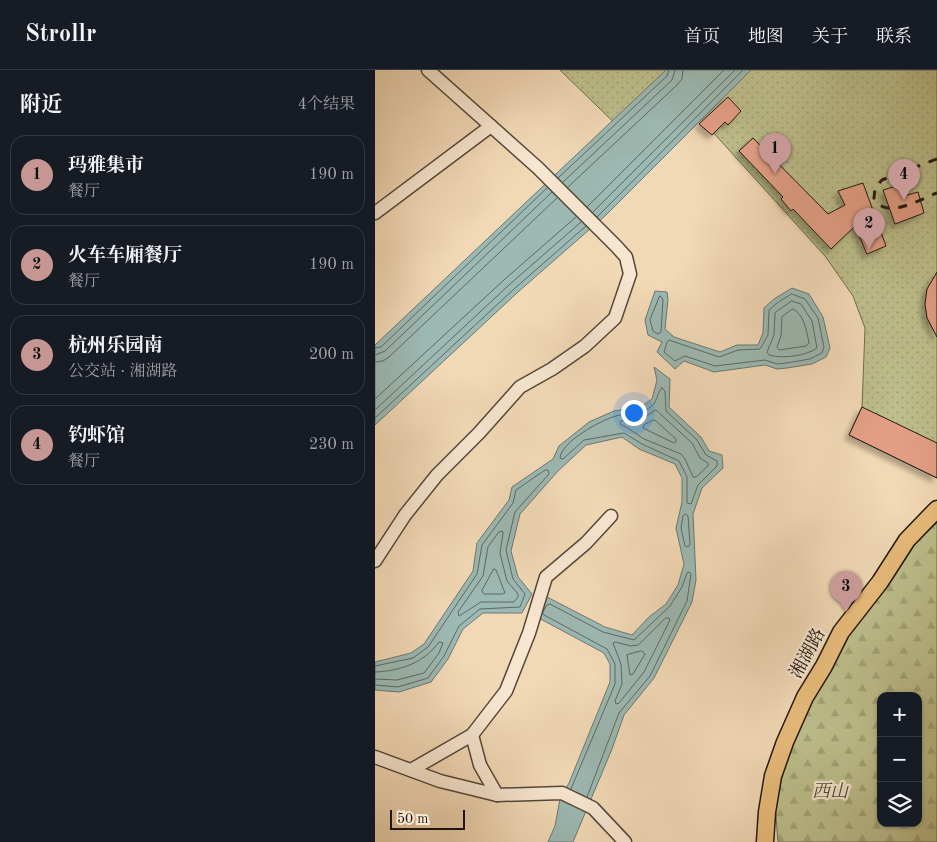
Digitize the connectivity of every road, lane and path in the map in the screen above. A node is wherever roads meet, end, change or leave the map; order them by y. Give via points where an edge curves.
1 (429, 70) edge
2 (491, 126) junction
3 (375, 213) edge
4 (937, 509) edge
5 (611, 516) dead end
6 (375, 561) edge
7 (472, 736) junction
8 (375, 757) edge
9 (411, 770) junction
10 (497, 795) junction
11 (625, 842) edge
12 (765, 842) edge

1 - 2 street
2 - 3 street
2 - 6 street via 627,257 630,274 615,318 585,346 520,387 437,475 405,514
4 - 12 main road, 湘湖路 via 907,540 880,582 841,632 805,697 773,776
5 - 7 street via 546,577 506,691
7 - 9 street
7 - 10 street via 481,765
8 - 9 street
9 - 10 street via 439,781
10 - 11 street via 562,793 593,808

